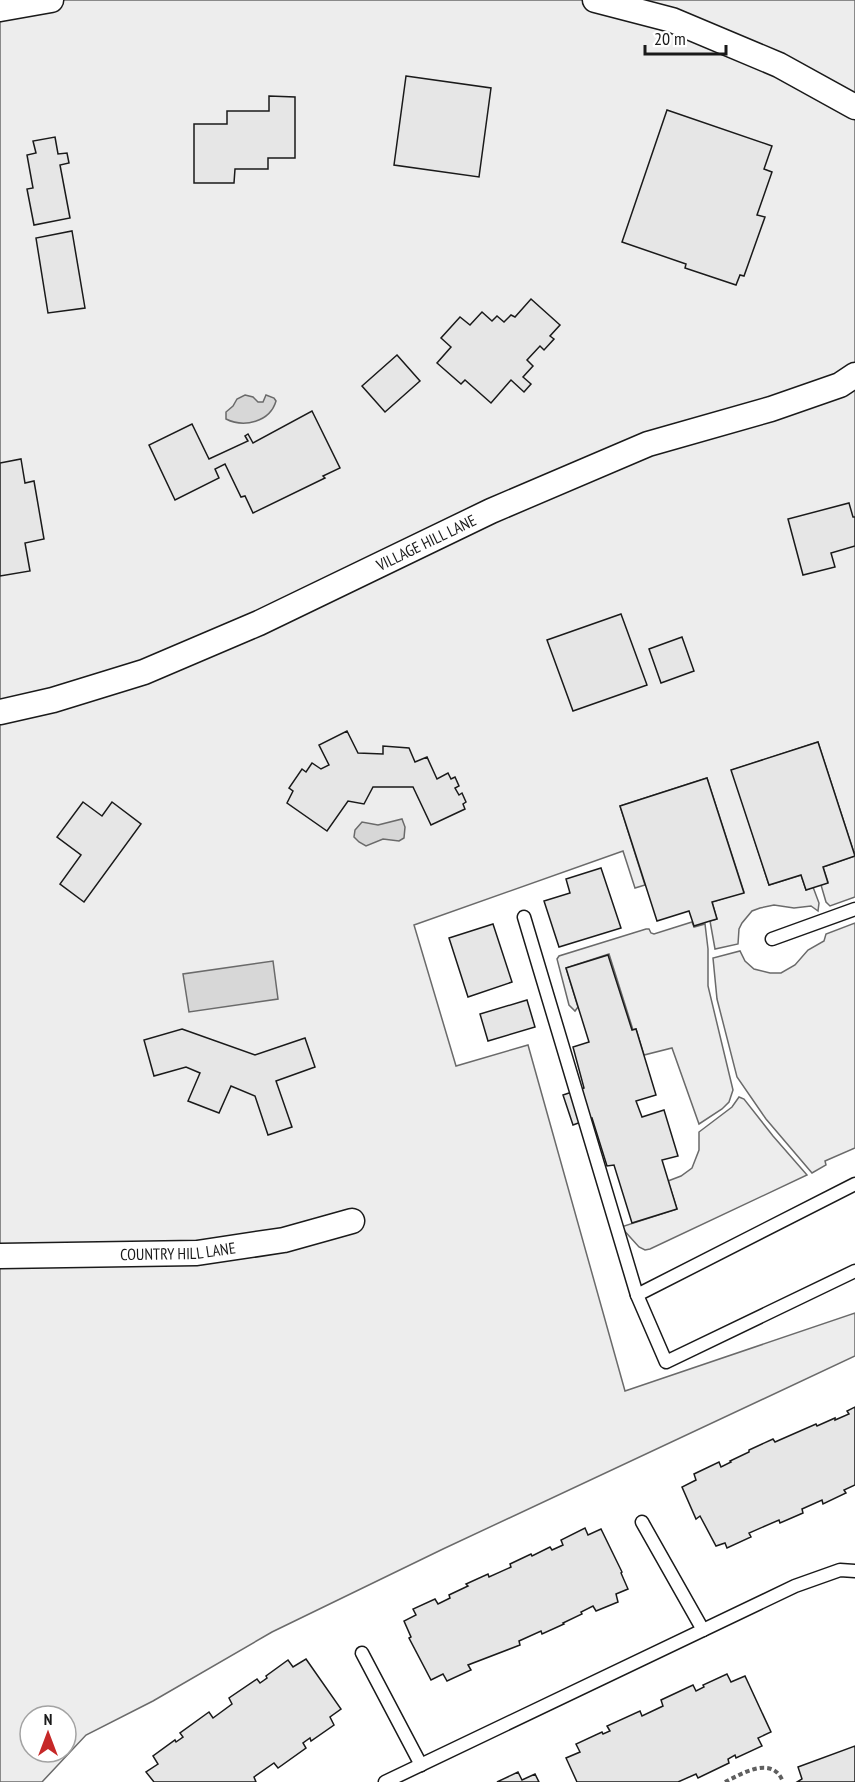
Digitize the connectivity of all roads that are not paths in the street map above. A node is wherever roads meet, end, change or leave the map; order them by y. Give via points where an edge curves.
1 (51, 0) edge
2 (595, 0) edge
3 (0, 9) edge
4 (855, 107) edge
5 (855, 375) edge
6 (0, 712) edge
7 (855, 909) edge
8 (524, 917) dead end
9 (772, 939) dead end
10 (855, 1185) edge
11 (352, 1221) dead end
12 (0, 1256) edge
13 (855, 1271) edge
14 (637, 1295) junction
15 (642, 1522) dead end
16 (855, 1563) edge
17 (840, 1570) junction
18 (855, 1571) edge
19 (703, 1630) junction
20 (362, 1653) dead end
21 (421, 1765) junction
22 (386, 1782) edge

1 - 3 street
2 - 4 street via 672,20 779,65
5 - 6 street, VILLAGE HILL LANE via 840,385 771,409 648,444 491,511 259,623 144,672
7 - 9 lane
8 - 14 lane
10 - 14 lane
11 - 12 street, COUNTRY HILL LANE via 284,1240 197,1253
13 - 14 lane via 666,1362
15 - 19 lane
16 - 17 lane
17 - 18 lane
17 - 19 lane via 795,1586
19 - 21 lane
20 - 21 lane
21 - 22 lane

